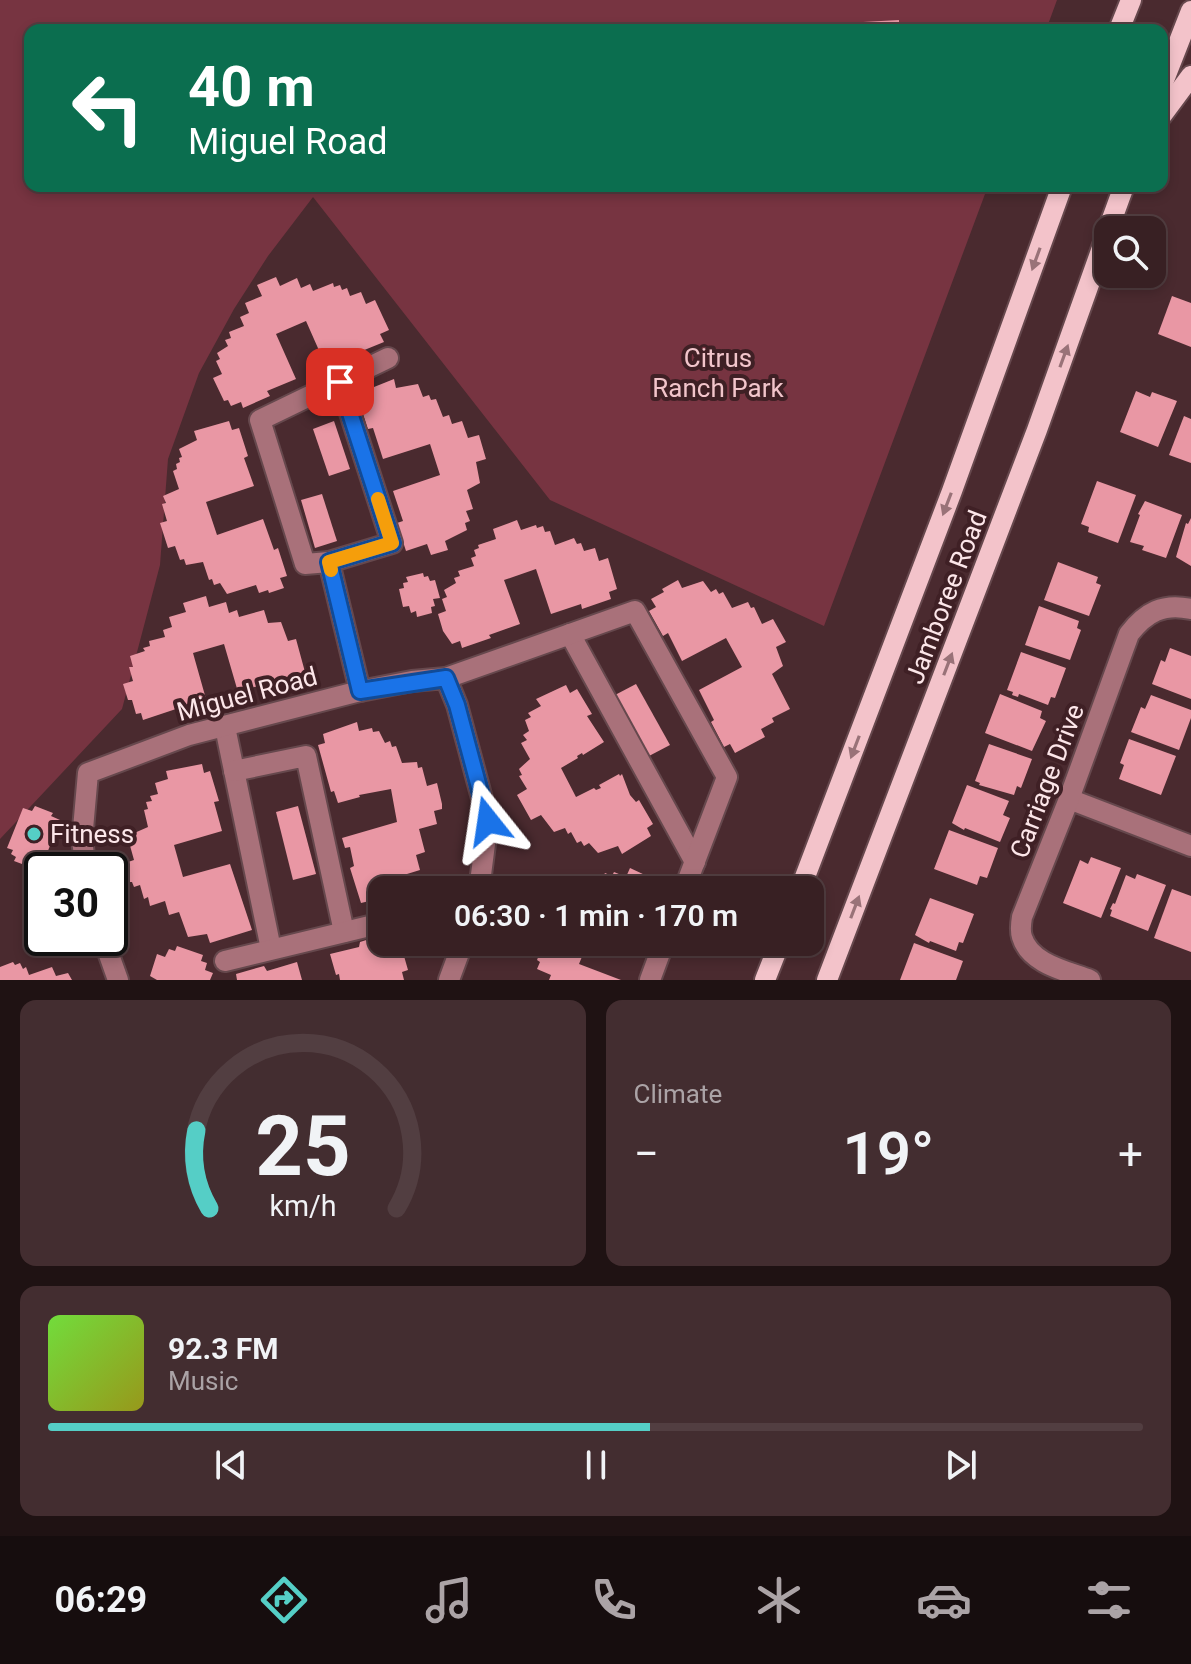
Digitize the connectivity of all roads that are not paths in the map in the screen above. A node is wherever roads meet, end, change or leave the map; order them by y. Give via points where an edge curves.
1 (1131, 0) edge
2 (1191, 11) edge
3 (1121, 24) edge
4 (1168, 70) edge
5 (1191, 76) edge
6 (1168, 107) edge
7 (1060, 192) edge
8 (1122, 192) edge
9 (1113, 216) edge
10 (1094, 270) edge
11 (388, 358) dead end
12 (340, 382) junction
13 (329, 562) junction
14 (1191, 609) edge
15 (570, 634) junction
16 (446, 678) junction
17 (360, 691) junction
18 (225, 727) junction
19 (234, 771) junction
20 (1069, 799) junction
21 (1191, 846) edge
22 (84, 852) edge
23 (695, 862) junction
24 (481, 876) edge
25 (690, 876) edge
26 (805, 876) edge
27 (368, 926) edge
28 (344, 932) junction
29 (271, 949) junction
30 (109, 956) edge
31 (458, 956) edge
32 (659, 956) edge
33 (774, 956) edge
34 (225, 961) dead end
35 (118, 980) edge
36 (449, 980) edge
37 (650, 980) edge
38 (765, 980) edge
39 (827, 980) edge
40 (1090, 980) edge

1 - 3 main road
2 - 4 main road
5 - 6 main road
7 -> 26 main road, Jamboree Road
8 - 9 main road, Jamboree Road
39 -> 10 main road, Jamboree Road
11 - 12 street
12 - 13 street via 392,543
12 - 13 street via 260,420 305,564
13 - 17 street
14 - 20 street, Carriage Drive via 1158,608 1129,634
15 - 16 street, Miguel Road
15 - 23 street
15 - 23 street, Miguel Road via 635,611 727,777
16 - 17 street, Miguel Road
16 - 24 street via 488,821
17 - 18 street, Miguel Road
18 - 19 street
18 - 22 street, Miguel Road via 88,773
19 - 28 street via 306,756
19 - 29 street
20 - 21 street
20 - 40 street, Carriage Drive via 1022,917 1021,936 1044,962
23 - 25 street
27 - 28 street
28 - 29 street
29 - 34 street
30 - 35 street
31 - 36 street
32 - 37 street
33 - 38 main road

